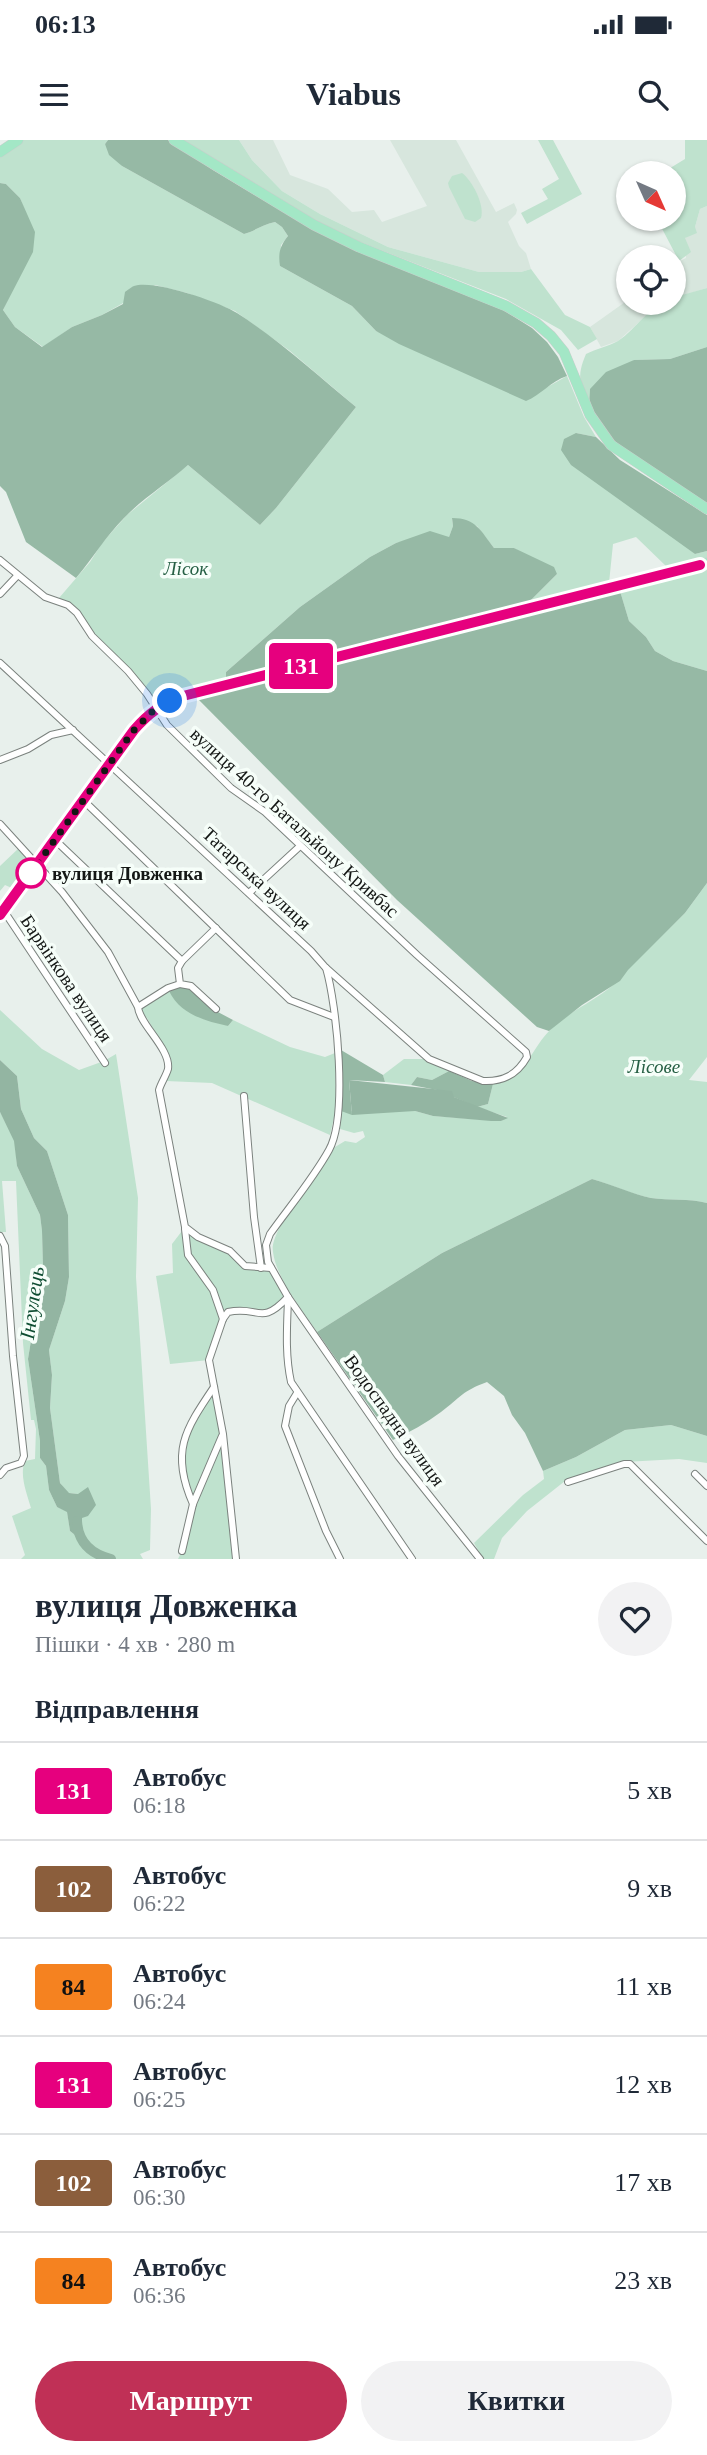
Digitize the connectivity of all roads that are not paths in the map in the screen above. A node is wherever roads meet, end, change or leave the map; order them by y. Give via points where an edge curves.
1 (18, 140) edge
2 (174, 140) edge
3 (0, 152) edge
4 (707, 509) edge
5 (0, 559) edge
6 (704, 564) edge
7 (17, 576) junction
8 (0, 594) edge
9 (0, 663) edge
10 (156, 708) junction
11 (73, 730) junction
12 (0, 760) edge
13 (110, 763) junction
14 (83, 800) junction
15 (0, 824) edge
16 (55, 840) junction
17 (299, 847) junction
18 (37, 864) junction
19 (249, 893) junction
20 (2, 913) edge
21 (216, 928) junction
22 (182, 961) junction
23 (326, 967) junction
24 (180, 984) junction
25 (138, 1007) junction
26 (216, 1009) dead end
27 (334, 1017) junction
28 (104, 1063) dead end
29 (509, 1077) joint
30 (244, 1096) dead end
31 (185, 1227) junction
32 (0, 1236) edge
33 (261, 1268) junction
34 (271, 1268) junction
35 (288, 1297) junction
36 (223, 1319) junction
37 (214, 1387) junction
38 (297, 1393) junction
39 (223, 1434) junction
40 (695, 1474) dead end
41 (0, 1475) edge
42 (568, 1482) dead end
43 (707, 1486) edge
44 (193, 1504) junction
45 (707, 1541) edge
46 (182, 1551) dead end
47 (477, 1558) edge
48 (236, 1559) edge
49 (340, 1559) edge
50 (412, 1559) edge

1 - 3 main road
2 - 4 main road via 314,225 536,323 564,352 590,415 611,444
5 - 7 street, вулиця 40-го Батальйону Кривбас
6 - 10 main road via 183,696
7 - 8 street
7 - 10 street, вулиця 40-го Батальйону Кривбас via 77,613
9 - 11 street, Татарська вулиця
10 - 13 main road
10 - 17 street, вулиця 40-го Батальйону Кривбас via 194,752
11 - 12 street via 51,735
11 - 13 street, Татарська вулиця
13 - 14 main road
13 - 19 street, Татарська вулиця
14 - 16 main road
14 - 21 street
15 - 18 street
16 - 18 main road
16 - 22 street
17 - 19 street
17 - 29 street, вулиця 40-го Батальйону Кривбас via 526,1052 524,1063
18 - 20 main road
18 - 25 street via 108,952
19 - 23 street, Татарська вулиця
20 - 28 street, Барвінкова вулиця
21 - 22 street
21 - 27 street via 290,1000
22 - 24 street
23 - 27 street
23 - 29 street, Татарська вулиця via 429,1059 483,1081
24 - 25 street
24 - 26 street via 191,986
25 - 31 street via 168,1060 159,1090
27 - 34 street via 338,1110 331,1148 270,1234 266,1245
30 - 33 street
31 - 33 street via 230,1251 245,1266
31 - 36 street via 188,1255 213,1290
32 - 41 street via 6,1254 24,1456 21,1463
33 - 34 street
34 - 35 street, Водоспадна вулиця
35 - 36 street via 272,1313 233,1310
35 - 38 street via 288,1368
35 - 47 street, Водоспадна вулиця via 398,1456
36 - 37 street via 209,1360
37 - 39 street
37 - 44 street via 192,1420 182,1448 181,1465
38 - 49 street via 285,1426
38 - 50 street
39 - 44 street
39 - 48 street
40 - 43 street
42 - 45 street via 630,1464
44 - 46 street

